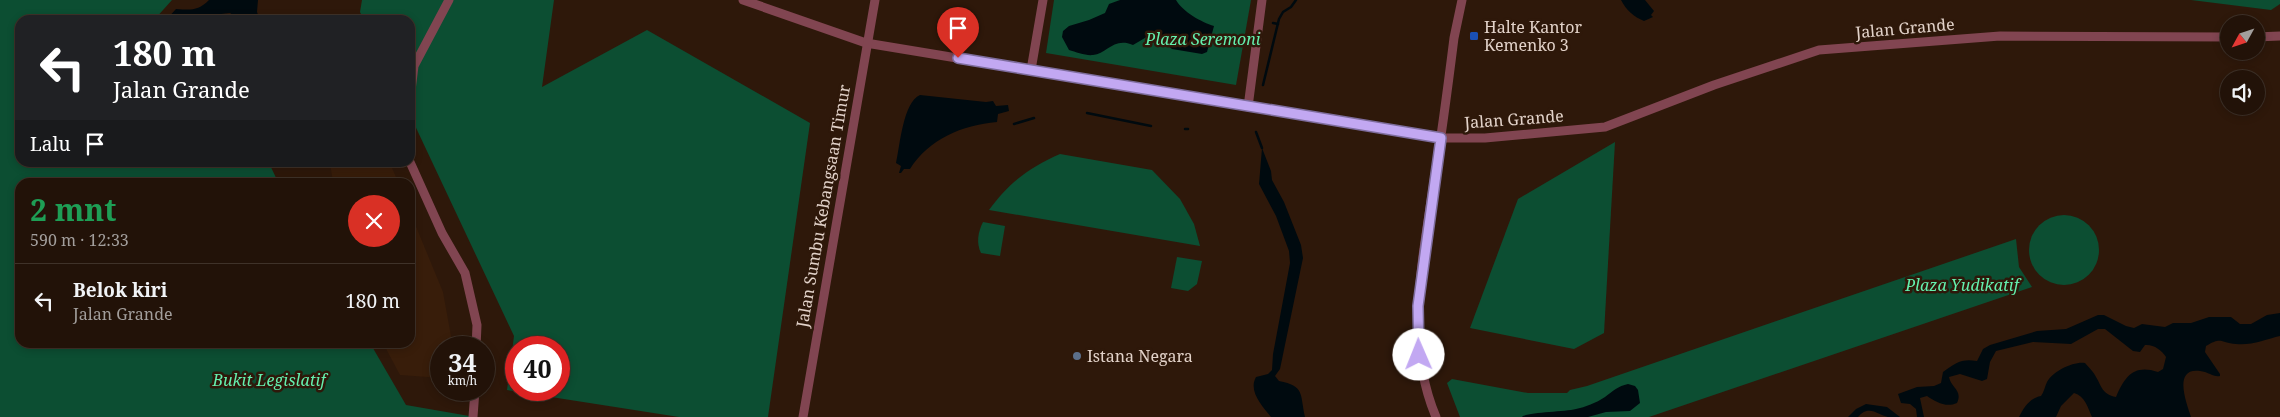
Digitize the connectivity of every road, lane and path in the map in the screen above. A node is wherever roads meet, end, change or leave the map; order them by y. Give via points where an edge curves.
1 (449, 0) edge
2 (743, 0) edge
3 (875, 0) edge
4 (1043, 0) edge
5 (1262, 0) edge
6 (1462, 0) edge
7 (2280, 36) edge
8 (2220, 37) edge
9 (2265, 37) edge
10 (866, 43) junction
11 (415, 64) edge
12 (1031, 70) junction
13 (1248, 107) junction
14 (1441, 138) junction
15 (412, 167) edge
16 (477, 336) edge
17 (474, 401) edge
18 (473, 417) edge
19 (803, 417) edge
20 (1436, 417) edge

1 - 11 street
2 - 10 street, Jalan Grande
3 - 10 street, Jalan Sumbu Kebangsaan Timur
4 - 12 street
5 - 13 street
6 - 14 street
7 - 9 street
8 - 14 street, Jalan Grande via 2000,36 1819,50 1714,85 1605,127 1485,138
10 - 12 street, Jalan Grande
10 - 19 street, Jalan Sumbu Kebangsaan Timur
12 - 13 street, Jalan Grande
13 - 14 street, Jalan Grande
14 - 20 street via 1418,306 1419,355 1428,398
15 - 16 street via 442,233 465,273
17 - 18 street

